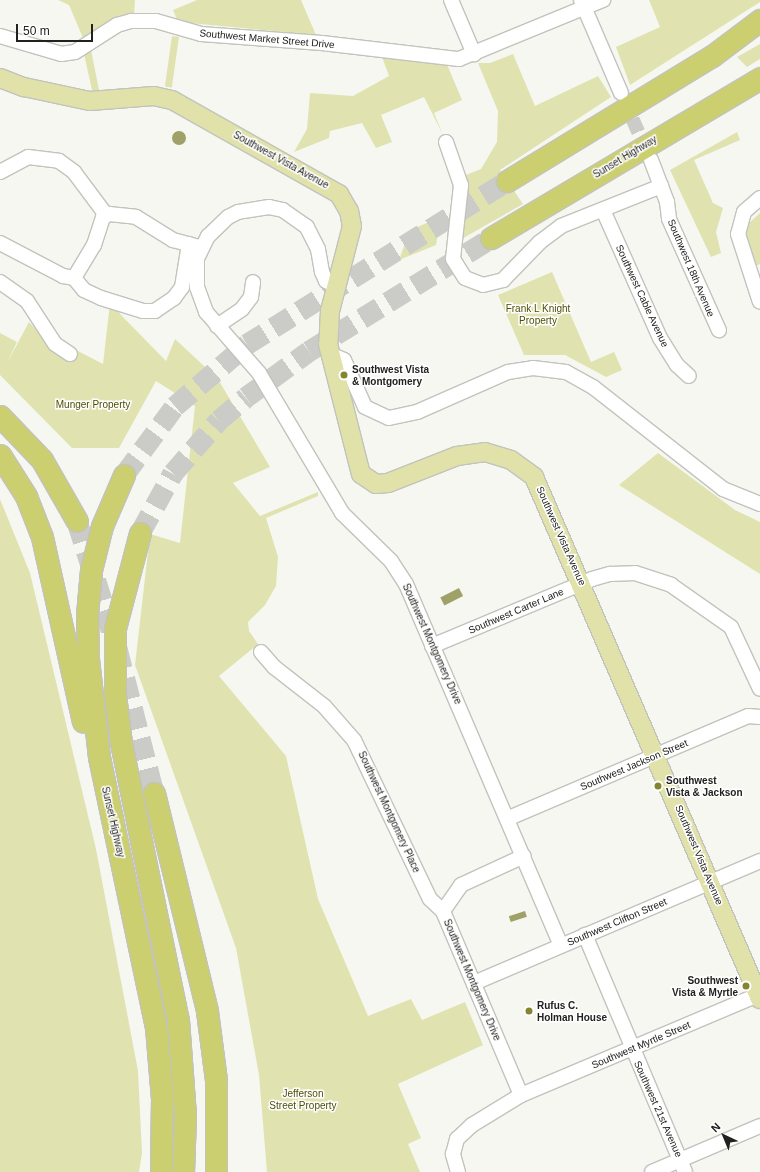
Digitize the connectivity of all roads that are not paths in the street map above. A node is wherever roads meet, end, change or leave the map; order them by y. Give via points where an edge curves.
1 (451, 0) edge
2 (603, 0) edge
3 (583, 4) edge
4 (760, 20) edge
5 (0, 36) edge
6 (760, 36) edge
7 (474, 54) junction
8 (712, 56) junction
9 (760, 66) edge
10 (0, 78) edge
11 (760, 78) edge
12 (621, 92) tunnel mouth
13 (694, 114) junction
14 (446, 142) dead end
15 (651, 160) tunnel mouth
16 (0, 172) edge
17 (507, 181) tunnel mouth
18 (661, 186) junction
19 (760, 198) edge
20 (603, 210) junction
21 (106, 215) junction
22 (492, 238) tunnel mouth
23 (0, 243) edge
24 (195, 246) junction
25 (74, 278) junction
26 (0, 282) edge
27 (253, 282) dead end
28 (336, 286) junction
29 (760, 302) edge
30 (217, 326) junction
31 (719, 330) dead end
32 (70, 354) dead end
33 (330, 354) junction
34 (689, 376) dead end
35 (0, 416) edge
36 (0, 455) edge
37 (124, 475) tunnel mouth
38 (760, 504) edge
39 (77, 522) tunnel mouth
40 (140, 533) tunnel mouth
41 (582, 583) junction
42 (432, 646) junction
43 (261, 652) dead end
44 (760, 690) edge
45 (760, 717) edge
46 (656, 755) junction
47 (99, 757) junction
48 (154, 793) tunnel mouth
49 (509, 818) junction
50 (524, 856) junction
51 (760, 861) edge
52 (710, 882) junction
53 (443, 911) junction
54 (585, 935) junction
55 (561, 945) junction
56 (474, 983) junction
57 (759, 996) edge
58 (632, 1049) junction
59 (521, 1095) junction
60 (760, 1126) edge
61 (683, 1166) edge
62 (161, 1172) edge
63 (183, 1172) edge
64 (216, 1172) edge
65 (458, 1172) edge
66 (652, 1172) edge

1 - 7 street
2 - 3 street, Southwest Market Street Drive
3 - 7 street, Southwest Market Street Drive
3 - 12 street
4 - 8 highway
5 - 7 street, Southwest Market Street Drive via 61,54 75,52 117,25 131,21 156,21 201,34 322,43 452,59
6 - 8 highway
8 - 17 highway
9 - 13 highway via 717,92
10 - 28 main road, Southwest Vista Avenue via 85,100 154,96 172,100 330,186 346,204 352,226
11 - 13 highway, Sunset Highway
13 - 22 highway, Sunset Highway
14 - 20 street via 461,185 453,259 470,282 491,285 503,280 553,231
15 - 18 street, Southwest 18th Avenue
16 - 21 street via 28,157 59,160 74,172
18 - 20 street
18 - 31 street, Southwest 18th Avenue via 669,219 709,314
19 - 29 street via 741,216 739,241
20 - 34 street, Southwest Cable Avenue via 660,338 677,365
21 - 24 street via 136,217 173,240
21 - 25 street via 92,248
23 - 25 street via 62,276
24 - 25 street via 182,287 174,298 155,311 143,311 101,298 84,290
24 - 28 street via 219,224 238,212 269,207 283,210 307,227 318,249 324,275
24 - 30 street, Southwest Montgomery Drive via 197,287 206,312
26 - 32 street via 27,301 55,344
27 - 30 street via 251,297 242,309
28 - 33 main road, Southwest Vista Avenue via 330,311
30 - 42 street, Southwest Montgomery Drive via 259,373 342,513 399,572
33 - 38 street via 344,360 365,406 389,418 417,412 508,372 533,368 566,372 593,387 723,489
33 - 41 main road, Southwest Vista Avenue via 363,476 376,484 392,483 457,456 479,452 511,460 538,483
35 - 39 highway via 42,460
36 - 47 highway via 18,482 38,524 86,736
37 - 47 highway, Sunset Highway via 102,526 91,570 87,615
40 - 63 highway via 115,628 115,695 121,743 178,1020 186,1115
41 - 42 street, Southwest Carter Lane
41 - 44 street, Southwest Carter Lane via 627,573 650,576 671,585 731,627
41 - 46 main road, Southwest Vista Avenue
42 - 49 street, Southwest Montgomery Drive
43 - 53 street, Southwest Montgomery Place via 274,667 324,706 354,740 430,899
45 - 46 street, Southwest Jackson Street via 748,716
46 - 49 street, Southwest Jackson Street
46 - 52 main road, Southwest Vista Avenue
47 - 62 highway, Sunset Highway via 156,1027 162,1098
48 - 64 highway via 207,1011 216,1080
49 - 50 street, Southwest Montgomery Drive
50 - 53 street, Southwest Montgomery Drive via 461,885
50 - 55 street
51 - 52 street, Southwest Clifton Street
52 - 54 street, Southwest Clifton Street
52 - 57 main road, Southwest Vista Avenue
53 - 56 street, Southwest Montgomery Drive
54 - 55 street, Southwest Clifton Street
54 - 58 street, Southwest 21st Avenue
55 - 56 street, Southwest Clifton Street
56 - 59 street, Southwest Montgomery Drive
57 - 58 street, Southwest Myrtle Street
58 - 59 street, Southwest Myrtle Street
58 - 61 street, Southwest 21st Avenue
59 - 65 street via 472,1125 457,1139 453,1154
60 - 61 street
61 - 66 street

